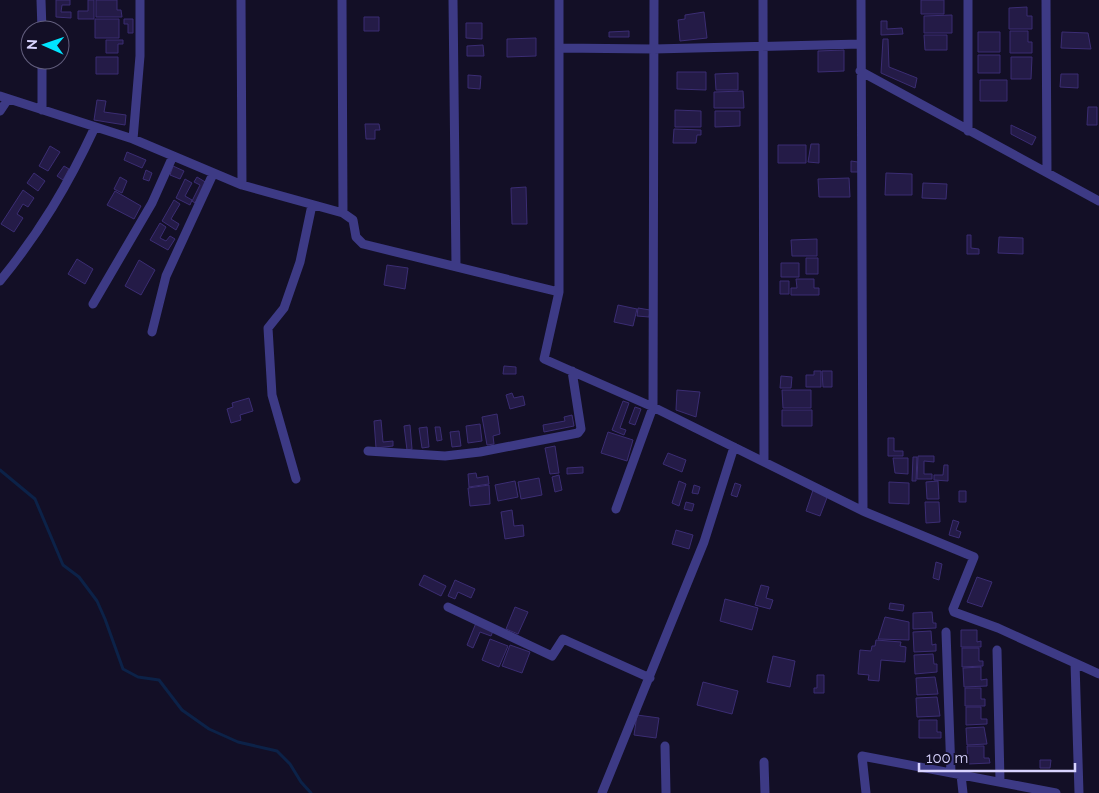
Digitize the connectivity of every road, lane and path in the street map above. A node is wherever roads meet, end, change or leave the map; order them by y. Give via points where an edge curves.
1 (41, 0) edge
2 (140, 0) edge
3 (241, 0) edge
4 (342, 0) edge
5 (453, 0) edge
6 (559, 0) edge
7 (654, 0) edge
8 (763, 0) edge
9 (862, 0) edge
10 (968, 0) edge
11 (1046, 0) edge
12 (42, 20) edge
13 (861, 44) junction
14 (764, 45) junction
15 (559, 48) junction
16 (654, 49) junction
17 (42, 70) edge
18 (860, 72) junction
19 (4, 97) edge
20 (42, 110) junction
21 (0, 111) edge
22 (96, 128) junction
23 (968, 132) junction
24 (133, 140) junction
25 (173, 156) junction
26 (1046, 172) junction
27 (213, 174) junction
28 (242, 184) junction
29 (1099, 201) edge
30 (312, 205) junction
31 (343, 213) junction
32 (456, 266) junction
33 (0, 282) edge
34 (559, 292) junction
35 (93, 304) dead end
36 (152, 332) dead end
37 (572, 371) junction
38 (653, 407) junction
39 (734, 447) junction
40 (368, 450) dead end
41 (764, 460) junction
42 (296, 479) dead end
43 (616, 509) dead end
44 (863, 511) junction
45 (448, 607) dead end
46 (946, 632) dead end
47 (997, 650) dead end
48 (1075, 663) junction
49 (1099, 674) edge
50 (650, 678) junction
51 (665, 746) dead end
52 (764, 762) dead end
53 (951, 773) junction
54 (962, 775) junction
55 (1000, 781) junction
56 (602, 793) edge
57 (666, 793) edge
58 (766, 793) edge
59 (866, 793) edge
60 (963, 793) edge
61 (1056, 793) edge
62 (1079, 793) edge

1 - 12 street
2 - 24 street via 140,56
3 - 28 street
4 - 31 street
5 - 32 street
6 - 15 street
7 - 16 street
8 - 14 street
9 - 13 street
10 - 23 street
11 - 26 street
13 - 14 street
13 - 18 street
14 - 16 street
14 - 41 street
15 - 16 street
15 - 34 street
16 - 38 street
17 - 20 street
18 - 23 street
18 - 44 street
19 - 20 street
19 - 21 street
20 - 22 street
22 - 24 street
22 - 33 street via 68,184 28,247
23 - 26 street
24 - 25 street
25 - 27 street
25 - 35 street via 152,203
26 - 29 street
27 - 28 street
27 - 36 street via 166,276
28 - 30 street
30 - 31 street
30 - 42 street via 297,272 284,308 268,328 272,395
31 - 32 street via 353,220 356,237 364,244
32 - 34 street
34 - 37 street via 543,358
37 - 38 street
37 - 40 street via 581,429 578,433 445,456
38 - 39 street
38 - 43 street
39 - 41 street
39 - 50 street via 704,542
41 - 44 street
44 - 48 street via 974,557 952,609 954,612
45 - 50 street via 552,656 563,639
46 - 53 street
47 - 55 street
48 - 49 street
48 - 62 street
50 - 56 street
51 - 57 street
52 - 58 street
53 - 54 street
53 - 59 street via 862,756
54 - 55 street
54 - 60 street
55 - 61 street

